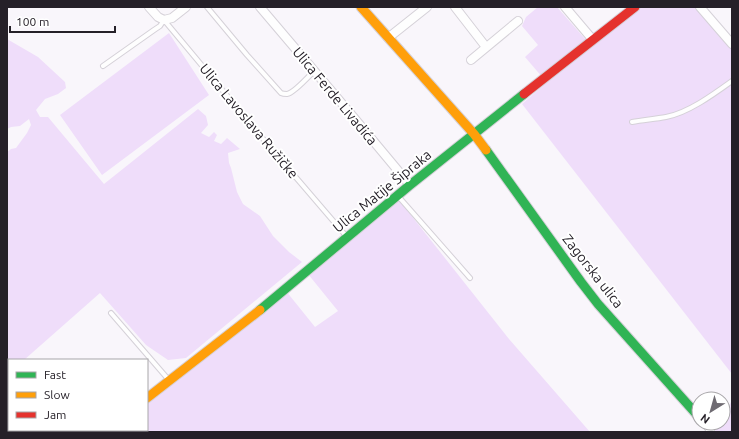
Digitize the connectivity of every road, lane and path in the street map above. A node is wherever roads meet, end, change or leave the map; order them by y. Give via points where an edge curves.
1 (149, 7) edge
2 (186, 7) edge
3 (207, 7) edge
4 (260, 7) edge
5 (361, 7) edge
6 (426, 7) edge
7 (455, 7) edge
8 (565, 7) edge
9 (635, 7) edge
10 (700, 7) edge
11 (164, 20) junction
12 (518, 21) dead end
13 (388, 38) junction
14 (593, 40) junction
15 (732, 44) edge
16 (486, 47) junction
17 (471, 60) dead end
18 (103, 66) dead end
19 (314, 70) junction
20 (732, 81) edge
21 (632, 122) dead end
22 (474, 134) junction
23 (410, 185) junction
24 (398, 195) junction
25 (347, 237) junction
26 (470, 278) dead end
27 (111, 313) dead end
28 (169, 381) junction
29 (148, 397) edge
30 (691, 408) edge

1 - 11 street, Ulica Lavoslava Ružičke
2 - 11 street via 172,18
3 - 19 lane via 281,93 292,92
4 - 19 street, Ulica Ferde Livadića
5 - 13 street, Zagorska ulica
6 - 13 street
7 - 16 street
8 - 14 street
9 - 14 street, Ulica Matije Šipraka
10 - 15 street
11 - 18 lane via 160,26
11 - 25 lane, Ulica Lavoslava Ružičke
12 - 16 street
13 - 22 street, Zagorska ulica
14 - 22 street, Ulica Matije Šipraka
16 - 17 street
19 - 23 street, Ulica Ferde Livadića
20 - 21 lane via 690,109 668,117
22 - 23 street, Ulica Matije Šipraka
22 - 30 street, Zagorska ulica via 598,304
23 - 24 street, Ulica Matije Šipraka
24 - 25 street, Ulica Matije Šipraka
24 - 26 lane
25 - 28 street, Ulica Matije Šipraka
27 - 28 lane
28 - 29 street, Ulica Matije Šipraka

